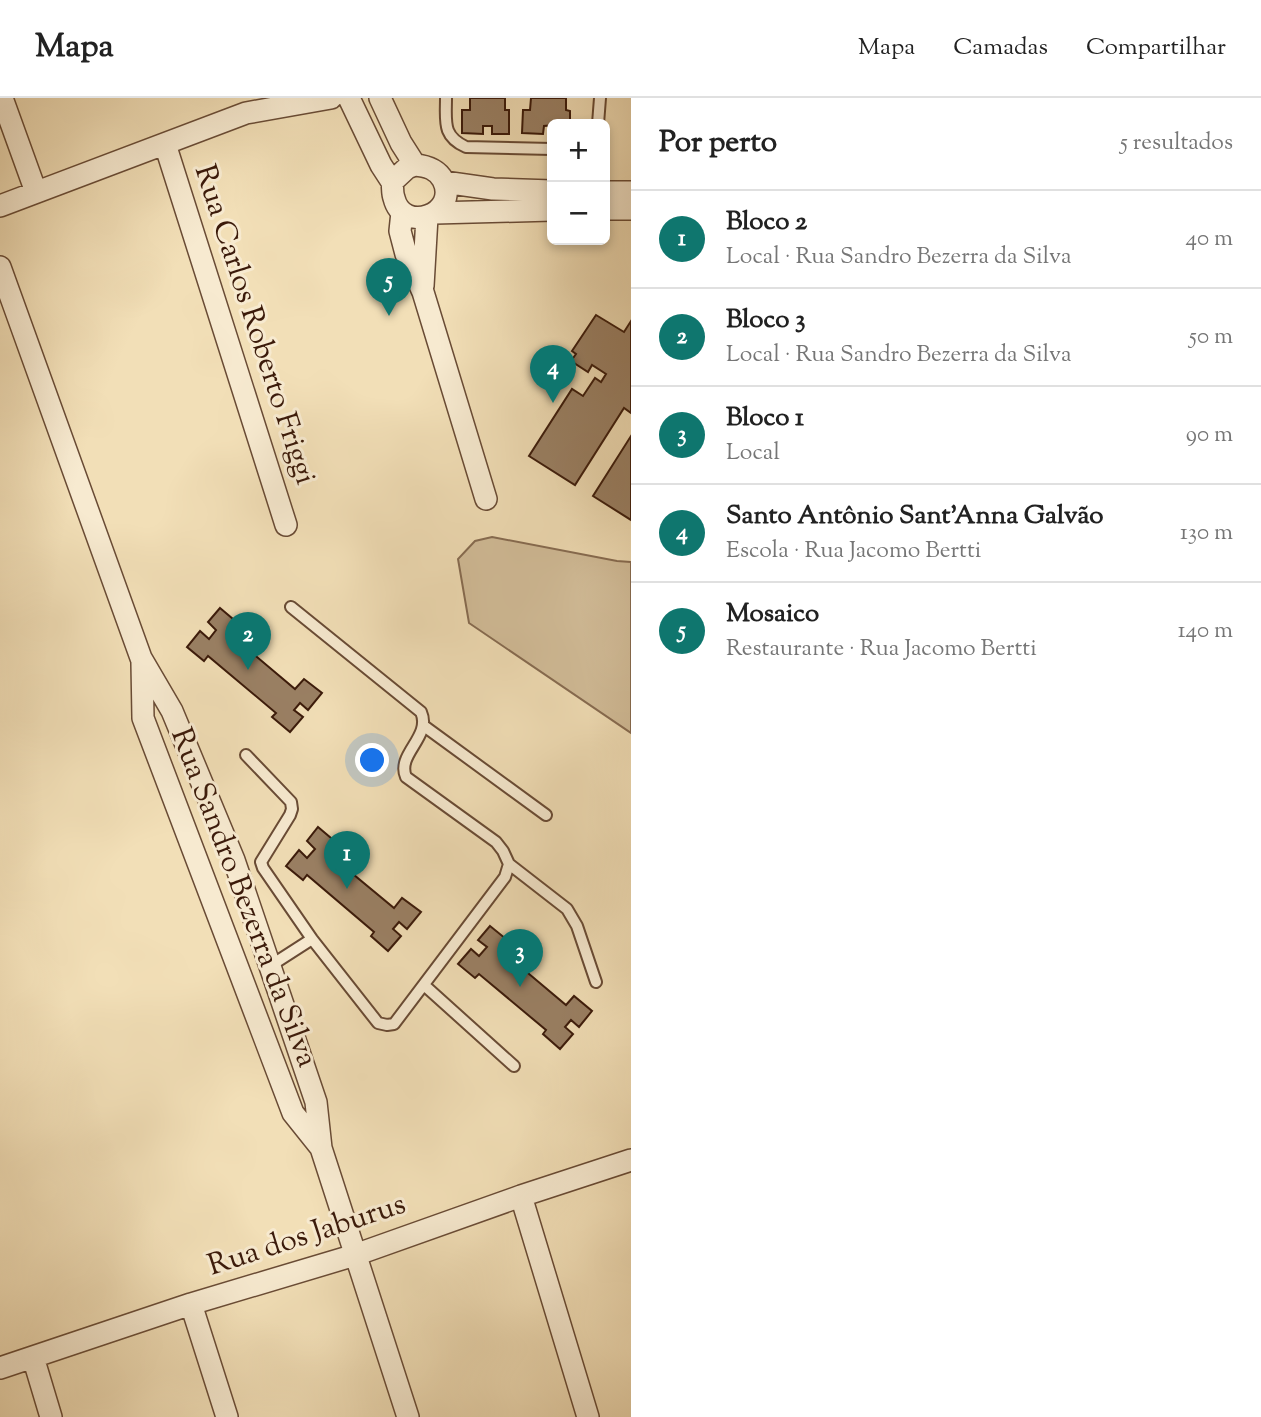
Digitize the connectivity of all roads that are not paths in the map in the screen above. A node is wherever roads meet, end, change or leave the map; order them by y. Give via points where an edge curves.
1 (2, 98) edge
2 (267, 98) edge
3 (331, 98) edge
4 (349, 98) edge
5 (380, 98) edge
6 (446, 98) edge
7 (600, 98) edge
8 (246, 113) junction
9 (598, 119) edge
10 (165, 144) junction
11 (547, 149) edge
12 (415, 165) junction
13 (392, 182) junction
14 (444, 182) junction
15 (547, 191) edge
16 (36, 192) junction
17 (610, 192) edge
18 (631, 192) edge
19 (0, 206) edge
20 (610, 209) edge
21 (631, 209) edge
22 (547, 210) edge
23 (402, 212) junction
24 (431, 215) junction
25 (0, 267) edge
26 (423, 292) junction
27 (486, 499) dead end
28 (286, 525) dead end
29 (291, 607) dead end
30 (141, 658) junction
31 (424, 726) junction
32 (246, 755) dead end
33 (204, 789) junction
34 (174, 800) junction
35 (546, 815) dead end
36 (509, 864) junction
37 (312, 939) junction
38 (270, 966) junction
39 (596, 982) dead end
40 (424, 985) junction
41 (289, 1024) junction
42 (262, 1032) junction
43 (514, 1066) dead end
44 (321, 1148) junction
45 (631, 1160) edge
46 (521, 1196) junction
47 (355, 1255) junction
48 (191, 1304) junction
49 (33, 1357) junction
50 (0, 1368) edge
51 (51, 1417) edge
52 (227, 1417) edge
53 (408, 1417) edge
54 (588, 1417) edge

1 - 16 street
2 - 8 street
3 - 8 street
4 - 13 street
5 - 12 street
6 - 11 lane via 448,132 454,141 466,147
7 - 9 lane
8 - 10 street
10 - 16 street
10 - 28 street, Rua Carlos Roberto Friggi
12 - 13 street
12 - 14 street via 432,169
13 - 23 street via 393,198
14 - 15 street
14 - 24 street via 445,199
16 - 19 street
17 - 18 street
20 - 21 street
22 - 24 street
23 - 24 street
23 - 26 street via 400,231 406,254
24 - 26 street
25 - 30 street, Rua Sandro Bezerra da Silva
26 - 27 street
29 - 31 lane via 421,712
30 - 33 street, Rua Sandro Bezerra da Silva via 172,710
30 - 34 street, Rua Sandro Bezerra da Silva via 143,718
31 - 35 lane
31 - 36 lane via 403,772 496,842
32 - 37 lane via 291,802 290,815 261,862
33 - 34 street via 193,785 178,792
33 - 38 street, Rua Sandro Bezerra da Silva
34 - 42 street, Rua Sandro Bezerra da Silva
36 - 39 lane via 567,909
36 - 40 lane via 505,877
37 - 38 lane
37 - 40 lane via 378,1023 394,1024
38 - 41 street, Rua Sandro Bezerra da Silva
40 - 43 lane
41 - 42 street via 282,1035
41 - 44 street, Rua Sandro Bezerra da Silva via 316,1102
42 - 44 street, Rua Sandro Bezerra da Silva via 293,1113
44 - 47 street, Rua Sandro Bezerra da Silva
45 - 46 street, Rua dos Jaburus
46 - 47 street, Rua dos Jaburus
46 - 54 street
47 - 48 street, Rua dos Jaburus
47 - 53 street, Rua Sandro Bezerra da Silva
48 - 49 street, Rua dos Jaburus
48 - 52 street
49 - 50 street, Rua dos Jaburus
49 - 51 street

